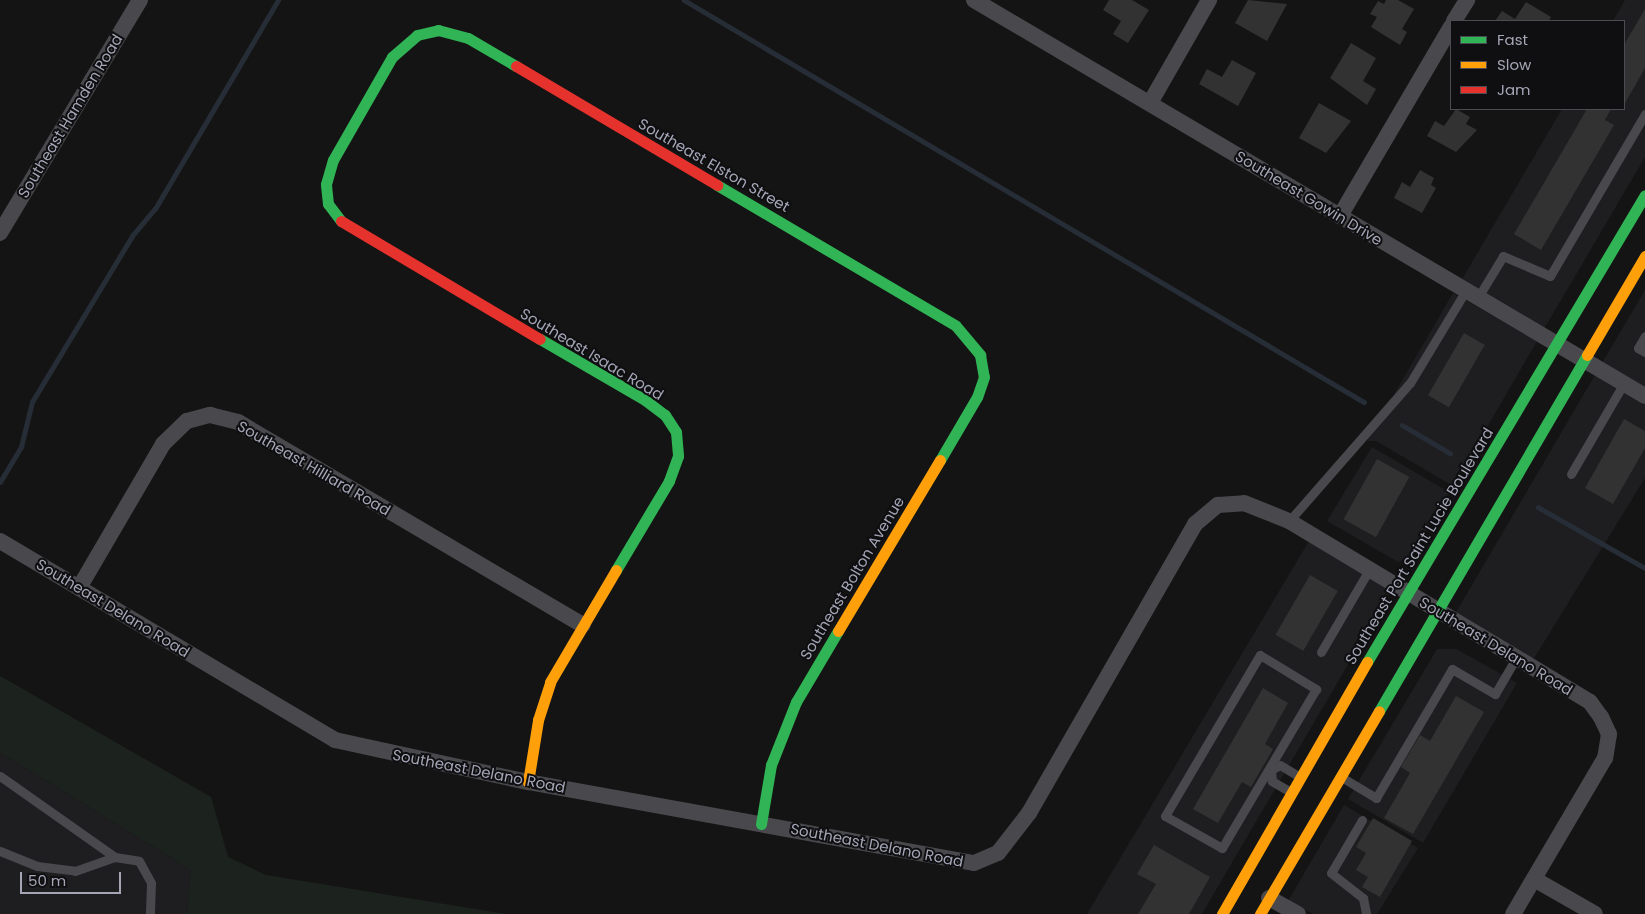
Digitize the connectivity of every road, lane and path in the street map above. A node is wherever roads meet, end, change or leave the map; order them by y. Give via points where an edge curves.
1 (140, 0) edge
2 (974, 0) edge
3 (1209, 0) edge
4 (1467, 0) edge
5 (1455, 20) edge
6 (1450, 29) edge
7 (417, 35) joint
8 (1150, 103) junction
9 (1645, 114) edge
10 (1645, 195) edge
11 (1340, 216) junction
12 (0, 233) edge
13 (1645, 256) edge
14 (1471, 295) junction
15 (1645, 336) edge
16 (1557, 345) junction
17 (1645, 352) edge
18 (980, 355) joint
19 (1585, 361) junction
20 (1624, 383) junction
21 (1645, 396) edge
22 (1572, 474) dead end
23 (1289, 521) junction
24 (0, 541) edge
25 (1369, 570) junction
26 (79, 588) junction
27 (1406, 593) junction
28 (1437, 612) junction
29 (583, 625) junction
30 (1321, 652) dead end
31 (1516, 658) junction
32 (1271, 770) junction
33 (0, 776) edge
34 (1300, 777) junction
35 (1340, 777) junction
36 (528, 782) junction
37 (1291, 793) junction
38 (1362, 820) dead end
39 (761, 824) junction
40 (0, 851) edge
41 (114, 857) junction
42 (1534, 879) junction
43 (1269, 898) junction
44 (150, 914) edge
45 (1222, 914) edge
46 (1260, 914) edge
47 (1298, 914) edge
48 (1366, 914) edge
49 (1513, 914) edge
50 (1595, 914) edge

1 - 12 street, Southeast Hamden Road
2 - 8 street, Southeast Gowin Drive
3 - 8 street
4 - 5 street
6 - 11 street
7 - 18 street, Southeast Elston Street via 438,30 468,38 956,326
7 - 29 street, Southeast Isaac Road via 392,57 333,160 326,184 328,204 340,221 363,237 644,400 665,415 676,432 678,456 669,481
8 - 11 street, Southeast Gowin Drive
9 - 14 lane via 1550,276 1503,256
10 - 16 street, Southeast Port Saint Lucie Boulevard
11 - 14 street, Southeast Gowin Drive
13 - 19 street
14 - 16 street, Southeast Gowin Drive
14 - 23 lane via 1410,383
15 - 17 lane via 1638,348
16 - 19 street, Southeast Gowin Drive
16 - 27 street, Southeast Port Saint Lucie Boulevard
18 - 39 street, Southeast Bolton Avenue via 984,377 977,397 792,709 771,765
19 - 20 street, Southeast Gowin Drive
19 - 28 street
20 - 21 street, Southeast Gowin Drive
20 - 22 lane
23 - 25 street, Southeast Delano Road
23 - 39 street, Southeast Delano Road via 1244,503 1218,505 1195,524 1029,813 998,853 974,863 953,862
24 - 26 street, Southeast Delano Road
25 - 27 street, Southeast Delano Road
25 - 30 lane
26 - 29 street, Southeast Hilliard Road via 163,444 187,421 210,414 238,422
26 - 36 street, Southeast Delano Road via 335,740
27 - 28 street, Southeast Delano Road
27 - 34 street, Southeast Port Saint Lucie Boulevard
28 - 31 street, Southeast Delano Road
28 - 35 street
29 - 36 street, Southeast Isaac Road via 550,682 538,720
31 - 35 lane via 1494,694 1452,669 1376,798
31 - 42 street, Southeast Delano Road via 1590,702 1609,734 1605,758
32 - 32 lane via 1316,689 1260,655 1165,816 1222,848
32 - 34 lane via 1280,765
32 - 37 lane via 1272,781
33 - 41 lane
34 - 37 street, Southeast Port Saint Lucie Boulevard
35 - 43 street
36 - 39 street, Southeast Delano Road
37 - 45 street, Southeast Port Saint Lucie Boulevard
38 - 48 lane via 1331,873 1363,898
40 - 41 lane via 38,866 75,872
41 - 44 lane via 139,861 151,883
42 - 49 street
42 - 50 street
43 - 46 street
43 - 47 street

